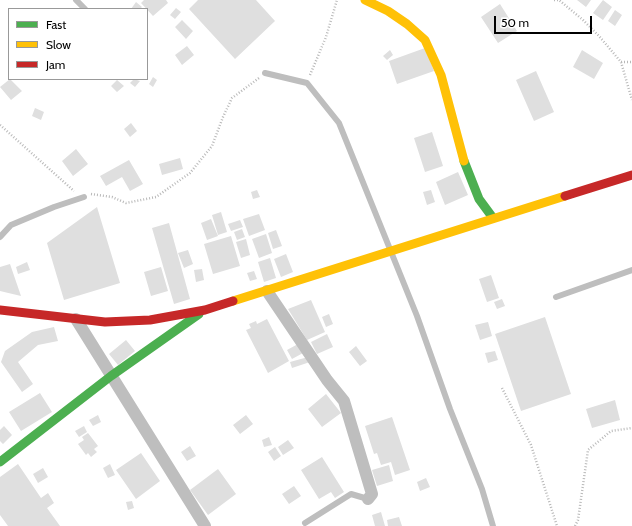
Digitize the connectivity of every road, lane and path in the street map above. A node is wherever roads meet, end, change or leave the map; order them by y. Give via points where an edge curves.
1 (76, 0) edge
2 (337, 0) edge
3 (365, 0) edge
4 (554, 0) edge
5 (84, 8) edge
6 (621, 62) junction
7 (632, 62) edge
8 (265, 73) joint
9 (306, 83) junction
10 (632, 100) edge
11 (0, 125) edge
12 (632, 175) edge
13 (84, 197) junction
14 (493, 218) junction
15 (0, 237) edge
16 (390, 251) junction
17 (632, 270) edge
18 (267, 291) junction
19 (556, 297) dead end
20 (0, 310) edge
21 (204, 310) junction
22 (76, 319) junction
23 (111, 376) junction
24 (502, 388) dead end
25 (632, 428) edge
26 (0, 462) edge
27 (368, 499) joint
28 (305, 523) dead end
29 (205, 526) edge
30 (493, 526) edge
31 (557, 526) edge
32 (575, 526) edge

1 - 5 lane
2 - 9 path via 326,37
3 - 14 street via 394,15 425,40 440,75 466,169 479,199
4 - 6 path via 559,0 583,20
6 - 7 path
6 - 10 path
8 - 9 lane
8 - 13 path via 232,98 212,146 190,173 156,197 126,203 112,197 92,194
9 - 16 lane via 339,123
11 - 13 path
12 - 14 street
13 - 15 lane via 11,225
14 - 16 street
16 - 18 street
16 - 30 lane via 482,489
17 - 19 lane
18 - 21 street
18 - 27 street via 344,401 372,494
20 - 22 street
21 - 22 street via 150,320 105,322
21 - 23 street
22 - 23 street
23 - 26 street
23 - 29 street
24 - 31 path via 531,445
25 - 32 path via 611,431 588,450
27 - 28 lane via 351,494

